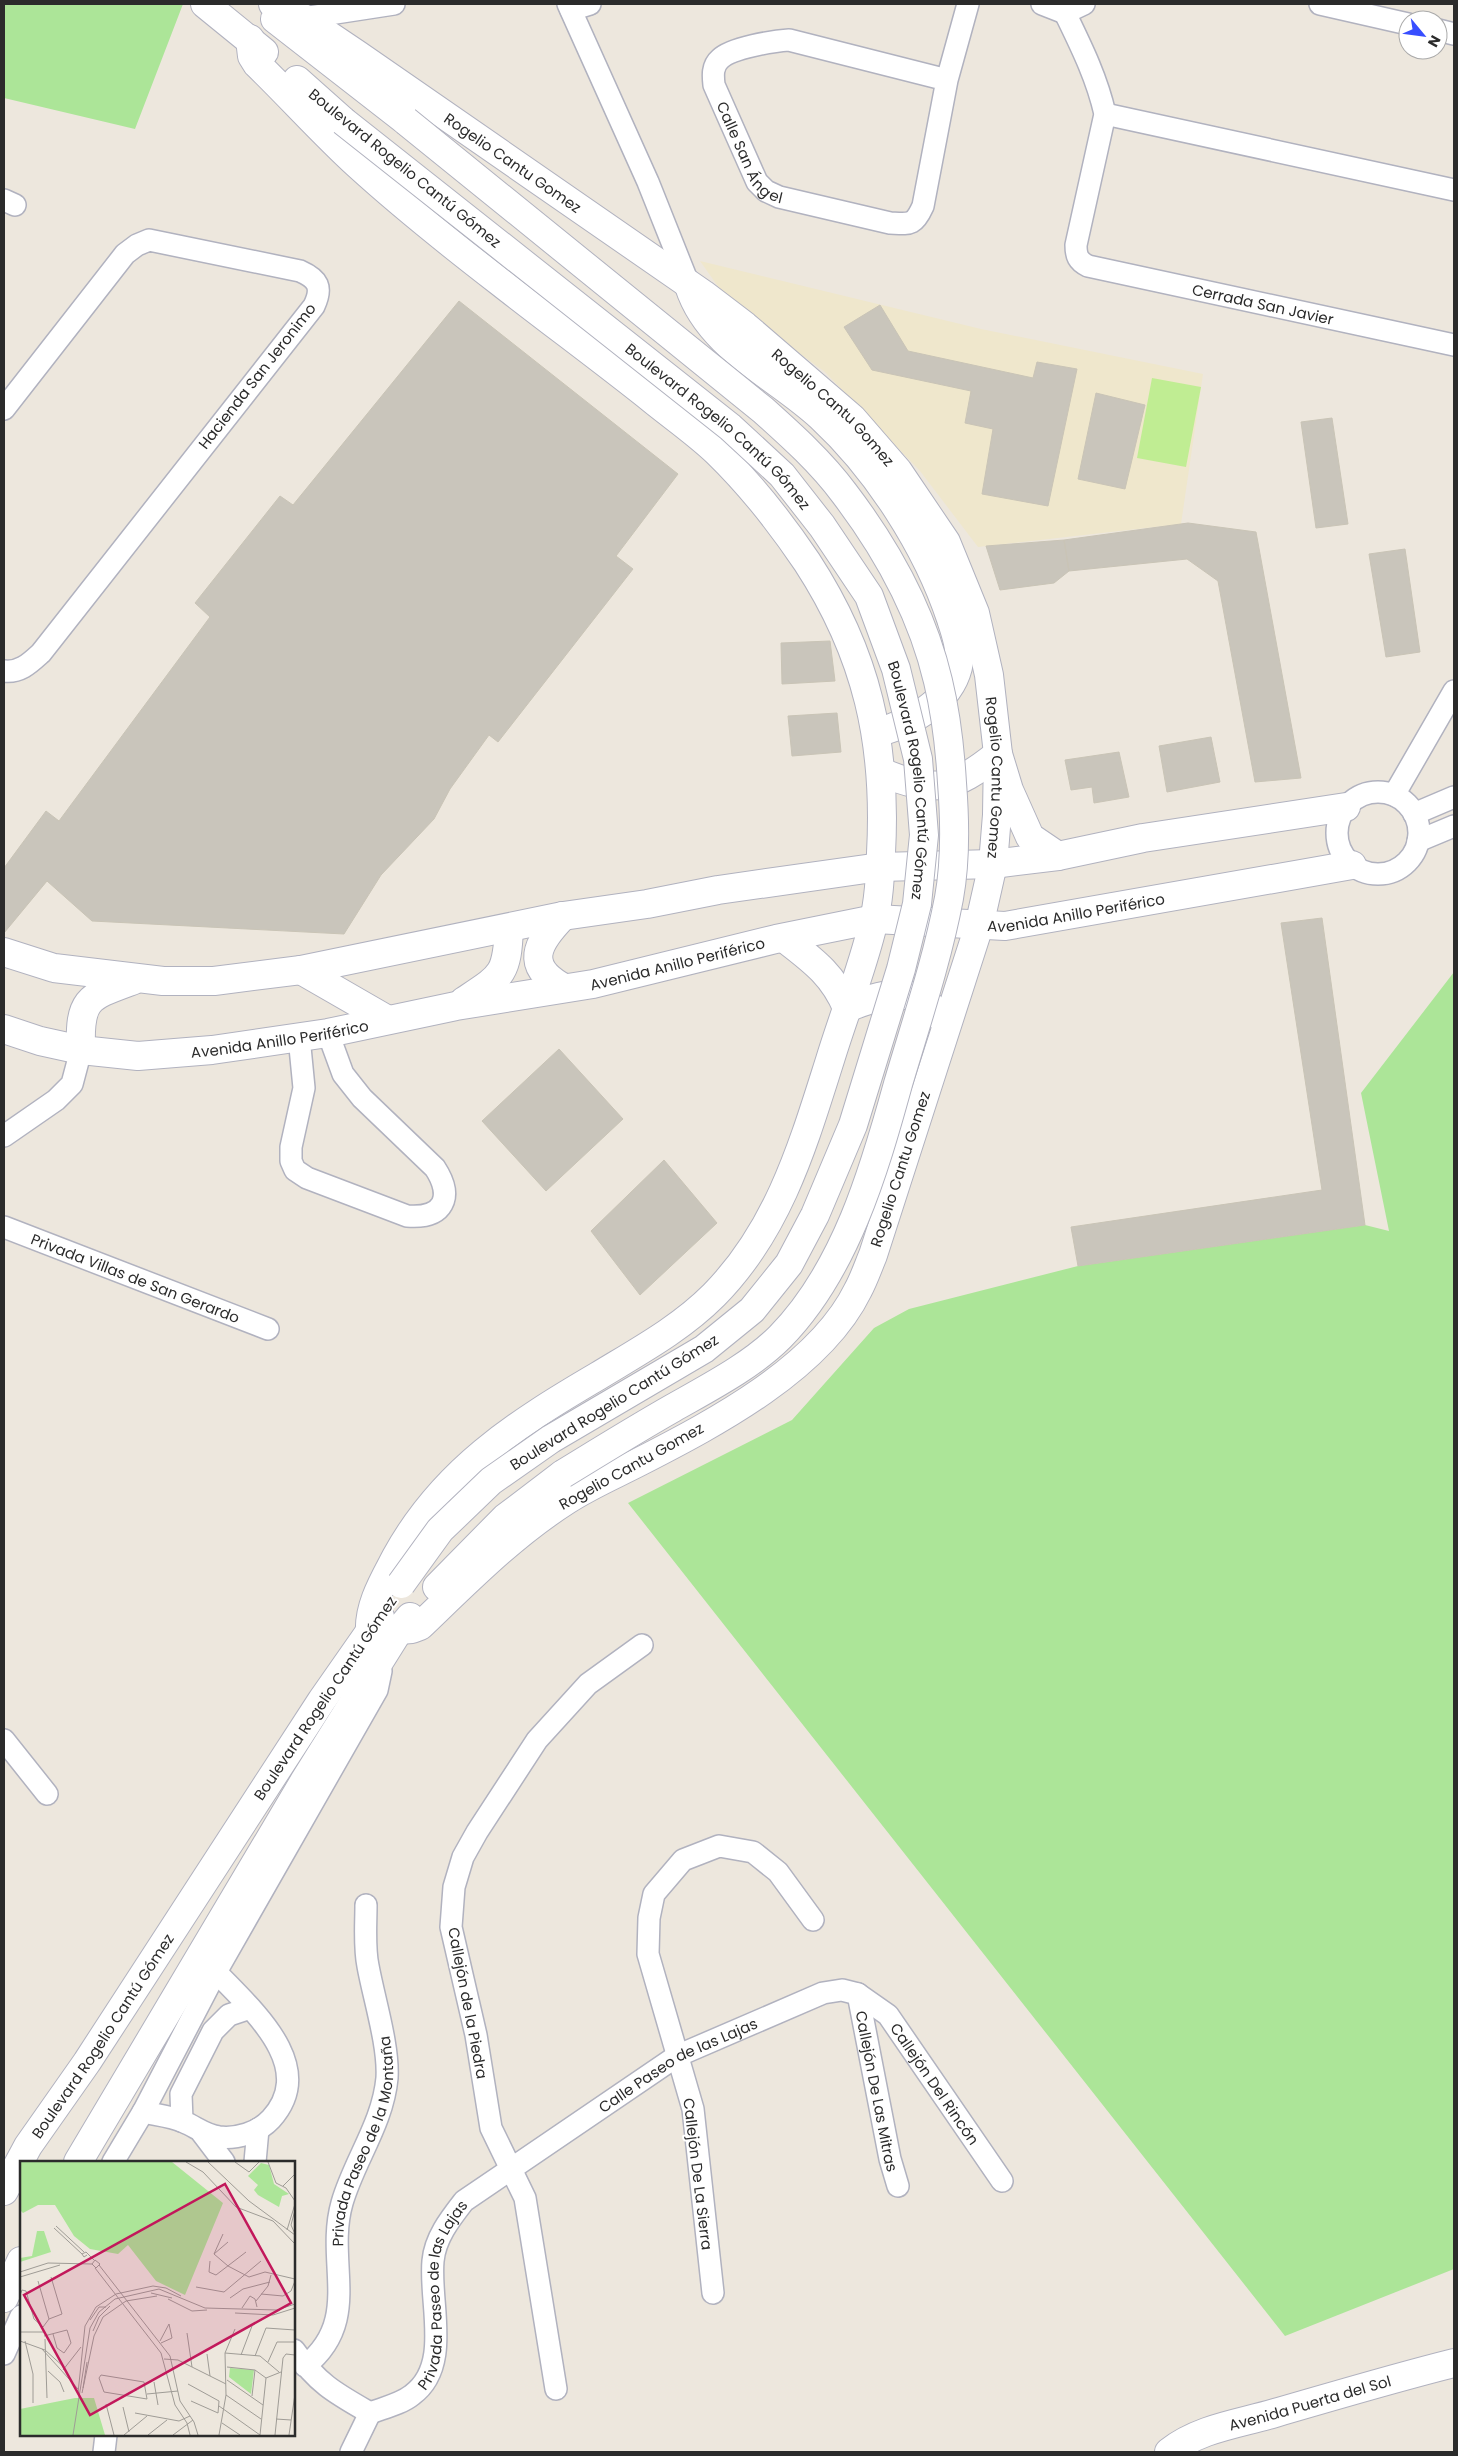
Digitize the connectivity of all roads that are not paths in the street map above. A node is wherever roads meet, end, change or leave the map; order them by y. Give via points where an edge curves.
1 (205, 4) edge
2 (256, 4) edge
3 (273, 4) edge
4 (394, 4) edge
5 (968, 4) edge
6 (1042, 4) edge
7 (1084, 4) edge
8 (1320, 4) edge
9 (576, 6) edge
10 (1065, 13) junction
11 (303, 18) junction
12 (1398, 22) edge
13 (250, 40) junction
14 (947, 80) junction
15 (1105, 114) junction
16 (1454, 190) edge
17 (689, 285) junction
18 (1454, 345) edge
19 (4, 409) edge
20 (4, 671) edge
21 (1454, 691) edge
22 (877, 733) junction
23 (998, 754) junction
24 (881, 772) junction
25 (1394, 795) junction
26 (1454, 797) edge
27 (1346, 807) junction
28 (1414, 814) junction
29 (1454, 826) edge
30 (1418, 841) junction
31 (1058, 856) junction
32 (993, 864) junction
33 (1352, 866) junction
34 (880, 867) junction
35 (563, 916) junction
36 (875, 919) junction
37 (979, 926) junction
38 (509, 928) junction
39 (784, 938) junction
40 (4, 952) edge
41 (301, 970) junction
42 (138, 978) junction
43 (564, 988) junction
44 (456, 1006) junction
45 (847, 1008) junction
46 (386, 1019) junction
47 (947, 1025) junction
48 (4, 1029) edge
49 (328, 1033) junction
50 (299, 1037) junction
51 (81, 1050) junction
52 (4, 1136) edge
53 (4, 1227) edge
54 (268, 1329) dead end
55 (399, 1630) junction
56 (370, 1633) junction
57 (642, 1646) dead end
58 (378, 1663) junction
59 (4, 1740) edge
60 (47, 1794) dead end
61 (366, 1905) dead end
62 (813, 1920) dead end
63 (216, 1972) junction
64 (858, 1994) junction
65 (250, 2008) junction
66 (677, 2056) junction
67 (143, 2112) junction
68 (182, 2121) junction
69 (258, 2129) junction
70 (202, 2132) junction
71 (79, 2161) edge
72 (114, 2161) edge
73 (223, 2161) edge
74 (256, 2161) edge
75 (512, 2169) junction
76 (1002, 2181) dead end
77 (898, 2186) dead end
78 (4, 2191) edge
79 (20, 2263) edge
80 (713, 2292) dead end
81 (4, 2298) edge
82 (20, 2318) edge
83 (4, 2354) edge
84 (299, 2358) edge
85 (1454, 2363) edge
86 (556, 2390) dead end
87 (370, 2413) junction
88 (106, 2436) edge
89 (104, 2452) edge
90 (351, 2452) edge
91 (1169, 2452) edge

1 - 13 street, Boulevard Rogelio Cantú Gómez
2 - 55 street, Boulevard Rogelio Cantú Gómez, bridge via 764,410 807,451 844,493 887,557 917,616 938,682 950,752 955,830 950,896 892,1106 862,1196 840,1248 814,1296 778,1339 727,1378 563,1474 505,1518 450,1571
3 - 11 street, Rogelio Cantu Gomez
4 - 11 street
5 - 14 street, Calle San Ángel
6 - 10 street
7 - 10 street
8 - 12 street
9 - 17 street
10 - 15 street via 1101,93
11 - 17 street, Rogelio Cantu Gomez
13 - 22 street via 249,47 257,64 357,164 496,279 714,448 764,502 837,612 859,666
13 - 56 street, Boulevard Rogelio Cantú Gómez, bridge via 344,121 730,427 782,474 869,596 896,669 918,759 924,834 917,904 901,969 853,1125 815,1215 789,1264 752,1310 704,1349 551,1439 491,1481 440,1530
14 - 14 street, Calle San Ángel via 923,206 918,219 909,224 890,223 779,197 766,191 757,182 714,86 713,76 720,59 728,55 769,41 789,40
15 - 16 street
15 - 18 street, Cerrada San Javier via 1076,245 1076,256 1080,262
17 - 22 street via 695,306 707,324 738,353 820,417 857,456 921,548 944,597 959,653 953,680 946,691 918,716 902,726
17 - 23 street, Rogelio Cantu Gomez via 745,326 852,418 898,471 930,515 946,542 976,613 989,675
19 - 20 street, Hacienda San Jeronimo via 126,254 149,240 300,272 313,277 319,284 319,296 314,306 41,653 25,668
21 - 25 street
22 - 24 street
23 - 24 street via 962,780 946,786 905,782
23 - 31 street via 1015,806 1030,837
23 - 32 street, Rogelio Cantu Gomez
24 - 34 street
25 - 27 street via 1363,794
25 - 28 street
26 - 28 street
27 - 31 street via 1143,838
27 - 33 street via 1338,821 1336,838 1344,858
28 - 30 street
29 - 30 street
30 - 33 street via 1409,860 1392,872 1371,874
31 - 32 street
32 - 34 street
32 - 37 street, Rogelio Cantu Gomez
33 - 37 street, Avenida Anillo Periférico via 1005,926
34 - 35 street
34 - 36 street
35 - 38 street
35 - 43 street via 548,931 537,957 540,970
36 - 37 street, Avenida Anillo Periférico
36 - 39 street, Avenida Anillo Periférico
36 - 45 street
37 - 47 street, Rogelio Cantu Gomez
38 - 41 street
38 - 44 street via 502,972 493,982
39 - 43 street, Avenida Anillo Periférico via 669,967
39 - 45 street via 827,973 841,992
40 - 42 street via 54,968
41 - 42 street via 214,980
41 - 46 street
42 - 51 street via 91,999 82,1011
43 - 44 street, Avenida Anillo Periférico
44 - 46 street, Avenida Anillo Periférico
45 - 47 street via 875,996 894,993 916,998 934,1009
45 - 56 street via 805,1142 776,1211 752,1251 715,1294 672,1332 534,1414 483,1451 440,1492 411,1530 387,1574 369,1619
46 - 49 street, Avenida Anillo Periférico
47 - 55 street, Rogelio Cantu Gomez via 873,1255 858,1292 806,1357 773,1384 682,1440 568,1499 514,1537 420,1626
48 - 51 street, Avenida Anillo Periférico
49 - 50 street, Avenida Anillo Periférico
49 - 50 street via 343,1074 352,1086 435,1168 443,1181 446,1196 432,1214 407,1216 306,1178 295,1170 291,1147 304,1088
50 - 51 street, Avenida Anillo Periférico via 212,1050 138,1056
51 - 52 street via 72,1084 56,1100
53 - 54 street, Privada Villas de San Gerardo
55 - 58 street, Boulevard Rogelio Cantú Gómez
56 - 78 street, Boulevard Rogelio Cantú Gómez via 322,1700 87,2062 28,2146
57 - 75 street, Callejón de la Piedra via 588,1684 537,1740 476,1832 463,1857 454,1887 451,1927 476,2036 491,2128
58 - 63 street via 381,1671 377,1690
58 - 71 street, Boulevard Rogelio Cantú Gómez
59 - 60 street
61 - 84 street, Privada Paseo de la Montaña via 367,1963 387,2078 379,2111 342,2203 337,2231 339,2307 335,2328 317,2356
62 - 66 street via 778,1872 753,1852 719,1846 683,1860 654,1894 649,1918 648,1954
63 - 65 street
63 - 67 street
64 - 66 street, Calle Paseo de las Lajas via 842,1990 823,1993
64 - 76 street, Callejón Del Rincón via 888,2015
64 - 77 street, Callejón De Las Mitras
65 - 68 street via 229,2015 213,2031 181,2094
65 - 69 street via 282,2050 288,2075 280,2107
66 - 75 street, Calle Paseo de las Lajas
66 - 80 street, Callejón De La Sierra via 693,2108
67 - 68 street
67 - 72 street
68 - 70 street
69 - 70 street via 232,2137
69 - 74 street
70 - 73 street
75 - 86 street, Callejón de la Piedra via 525,2198
75 - 87 street, Privada Paseo de las Lajas via 464,2201 443,2229 433,2260 434,2358 427,2377 411,2396
79 - 81 street
82 - 83 street
84 - 87 street via 326,2388
85 - 91 street, Avenida Puerta del Sol via 1208,2430 1188,2438
87 - 90 street
88 - 89 street

